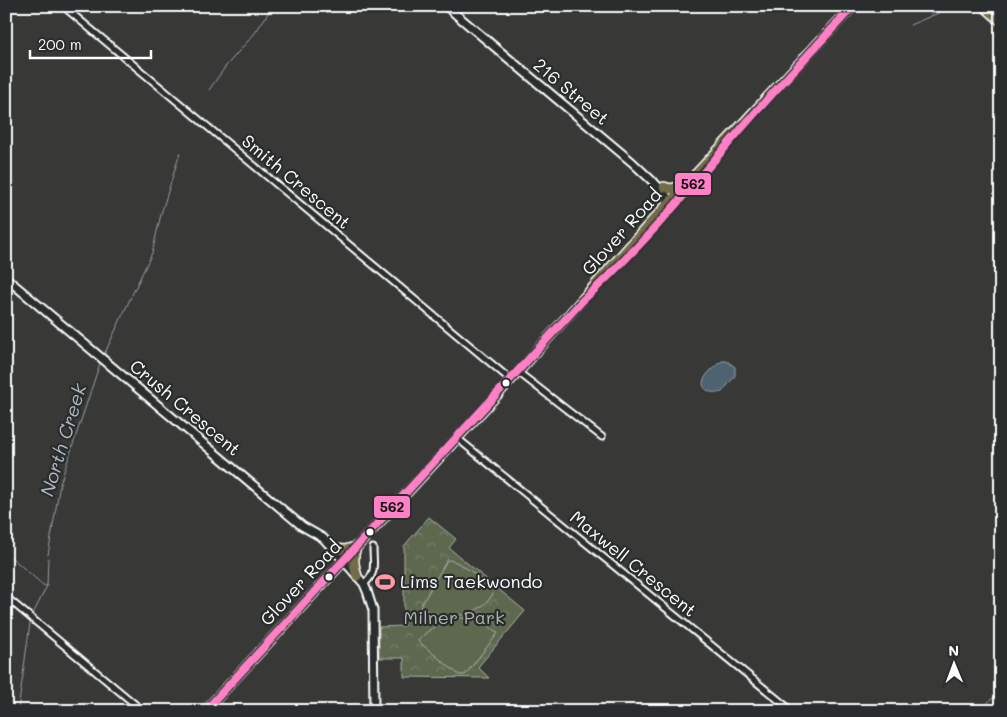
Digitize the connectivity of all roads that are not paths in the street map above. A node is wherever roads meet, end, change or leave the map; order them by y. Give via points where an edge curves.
1 (63, 6) edge
2 (446, 6) edge
3 (854, 6) edge
4 (984, 6) edge
5 (1001, 20) edge
6 (748, 121) junction
7 (632, 162) junction
8 (697, 174) junction
9 (664, 187) junction
10 (670, 205) junction
11 (6, 278) edge
12 (518, 372) junction
13 (511, 380) junction
14 (602, 437) dead end
15 (457, 438) junction
16 (357, 546) junction
17 (373, 548) dead end
18 (334, 549) junction
19 (344, 560) junction
20 (357, 576) junction
21 (364, 584) junction
22 (6, 597) edge
23 (144, 711) edge
24 (205, 711) edge
25 (374, 711) edge
26 (792, 711) edge

1 - 13 street, Smith Crescent
2 - 7 main road, 216 Street
3 - 6 highway, Glover Road
4 - 5 highway
6 - 8 highway, Glover Road
6 - 10 highway, Glover Road via 703,174
7 - 9 main road
7 - 10 main road, 216 Street via 665,193
8 - 9 highway via 681,187 671,190
8 - 10 highway, Glover Road
9 - 10 main road via 670,193
10 - 12 highway, Glover Road via 604,282 583,300
11 - 18 main road, Crush Crescent via 302,526
12 - 13 highway, Glover Road
12 - 14 street
13 - 15 highway, Glover Road
15 - 16 highway, Glover Road
15 - 26 street, Maxwell Crescent
16 - 18 highway
16 - 19 highway, Glover Road
16 - 20 highway via 354,564
17 - 21 street via 373,573
18 - 19 main road, Crush Crescent
19 - 20 main road
19 - 24 highway, Glover Road
20 - 21 main road
21 - 25 main road via 373,610
22 - 23 street

